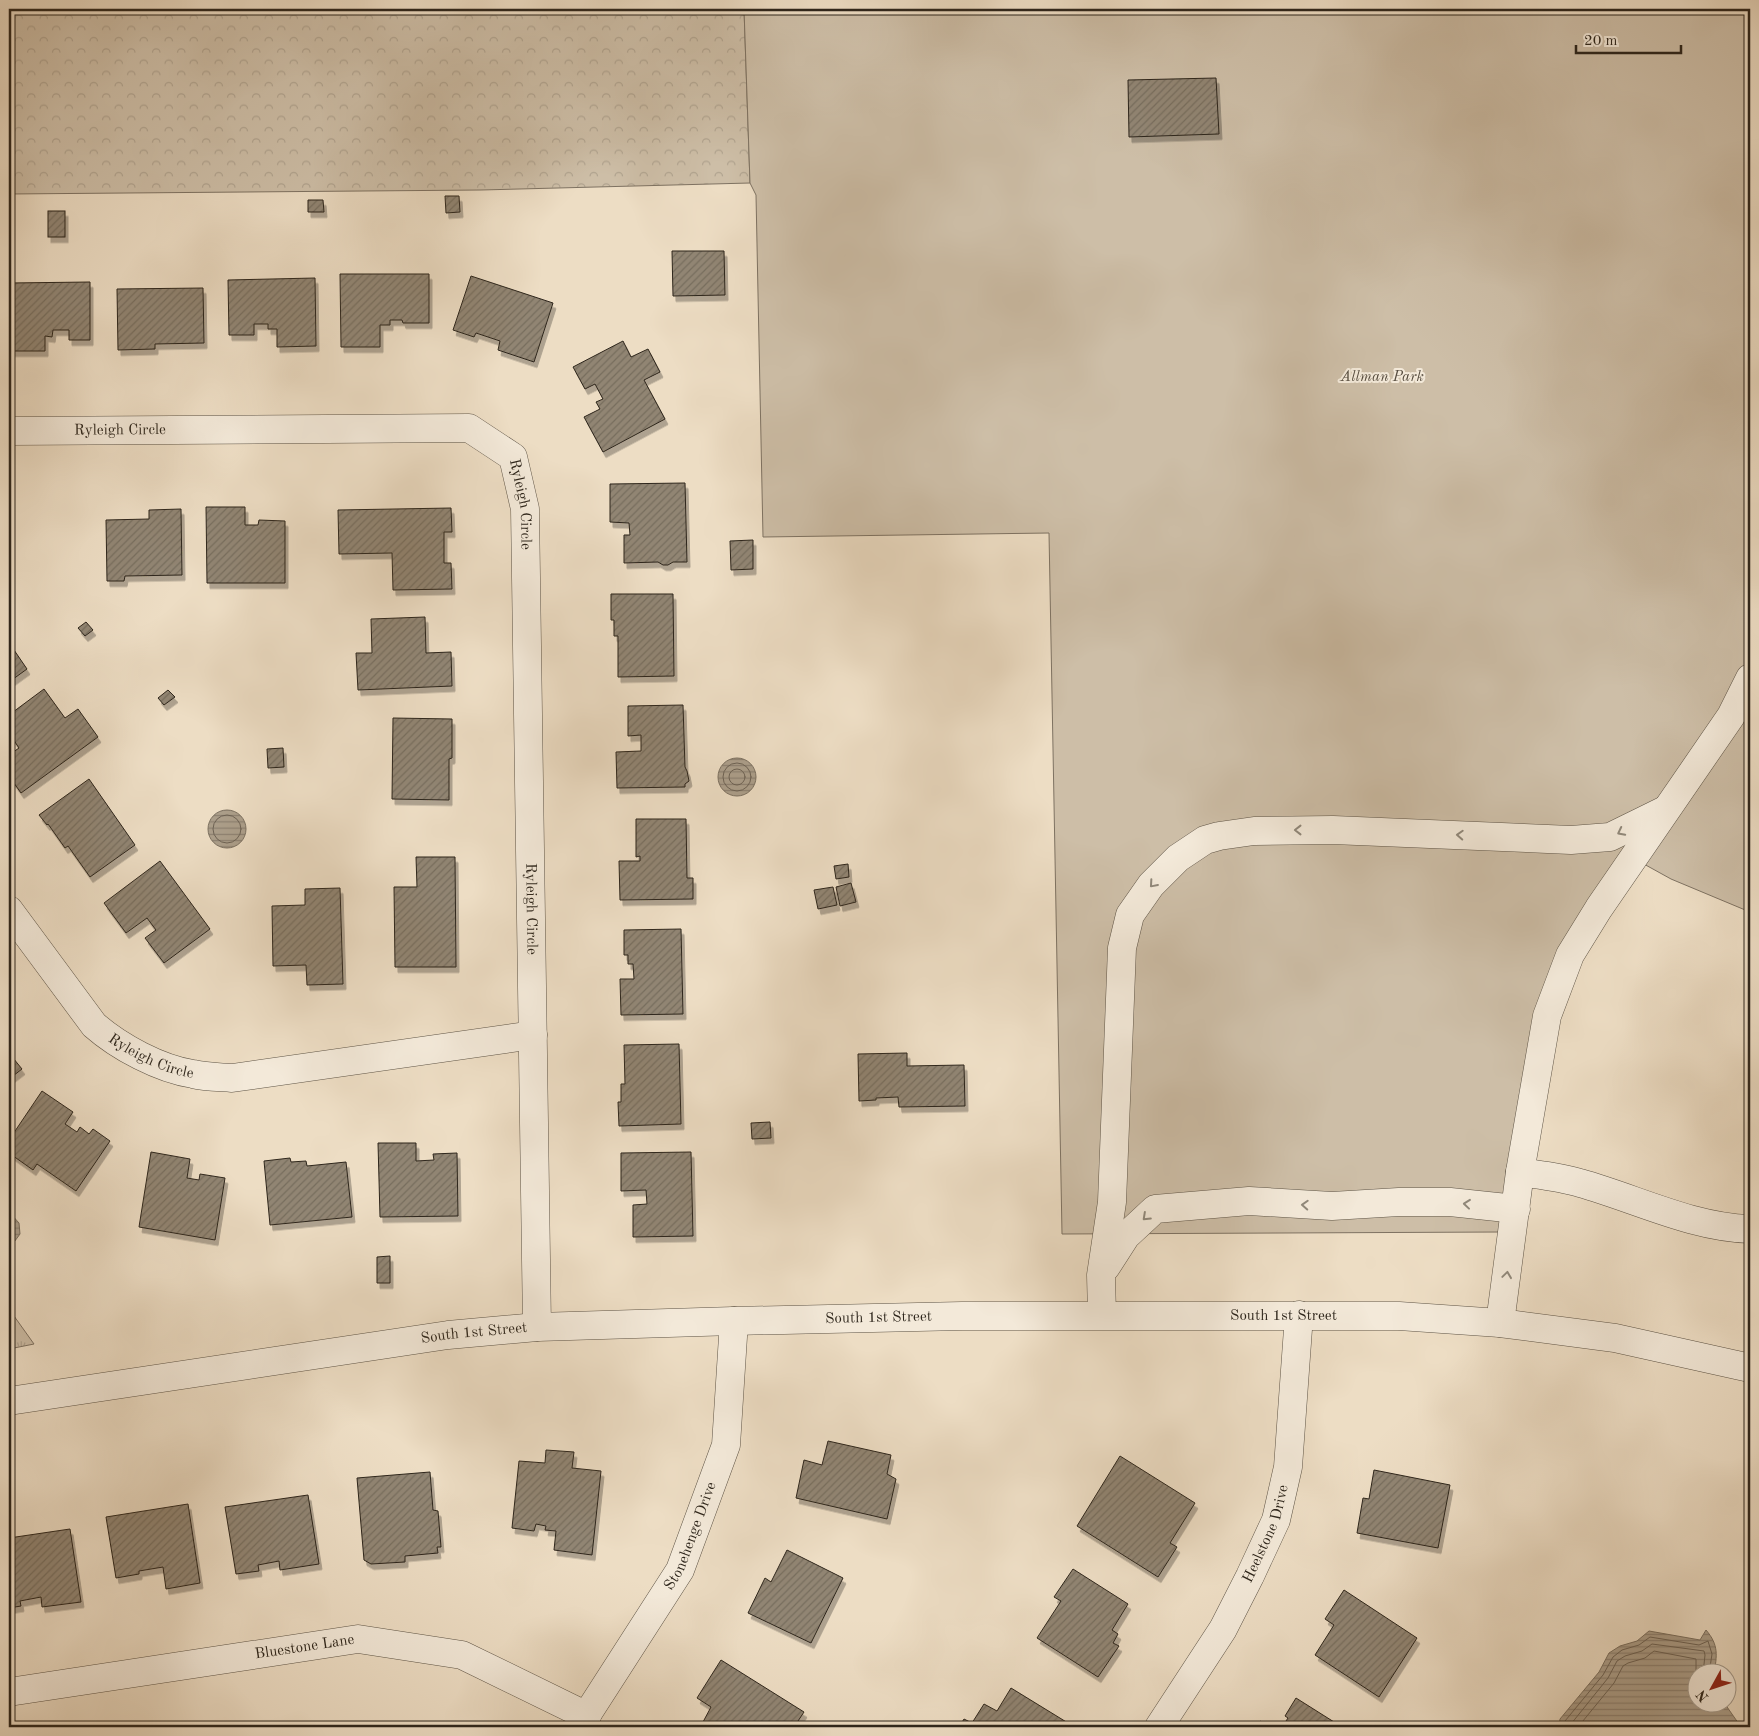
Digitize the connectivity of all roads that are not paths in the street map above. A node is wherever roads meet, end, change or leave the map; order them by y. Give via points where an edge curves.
1 (9, 431) edge
2 (1750, 678) edge
3 (1665, 810) junction
4 (9, 910) edge
5 (533, 1035) junction
6 (1520, 1172) junction
7 (1516, 1209) junction
8 (1750, 1229) edge
9 (1102, 1275) junction
10 (1102, 1315) junction
11 (1299, 1315) junction
12 (734, 1320) junction
13 (1500, 1323) junction
14 (537, 1327) junction
15 (1750, 1368) edge
16 (9, 1401) edge
17 (9, 1692) edge
18 (583, 1722) edge
19 (1159, 1727) edge

1 - 5 street, Ryleigh Circle via 469,428 513,457 525,509
2 - 3 street via 1731,716
3 - 6 street via 1570,955 1547,1016
3 -> 9 street via 1610,837 1571,840 1362,831 1254,831 1205,840 1178,858 1151,885 1130,915 1122,948 1112,1202
4 - 5 street, Ryleigh Circle via 94,1025 110,1038 160,1064 192,1074 232,1078
5 - 14 street, Ryleigh Circle
6 - 7 street
6 - 8 street via 1579,1182 1702,1223
7 -> 9 street via 1450,1202 1332,1206 1249,1201 1155,1209 1126,1236
13 -> 7 street
9 - 10 street
10 - 11 street, South 1st Street
10 - 12 street, South 1st Street
11 - 13 street, South 1st Street via 1399,1316
11 - 19 street, Heelstone Drive via 1288,1468 1276,1520 1223,1629
12 - 14 street, South 1st Street
12 - 18 street, Stonehenge Drive via 726,1445 680,1570
13 - 15 street, South 1st Street via 1615,1338
14 - 16 street, South 1st Street via 448,1335
17 - 18 street, Bluestone Lane via 358,1639 462,1655

